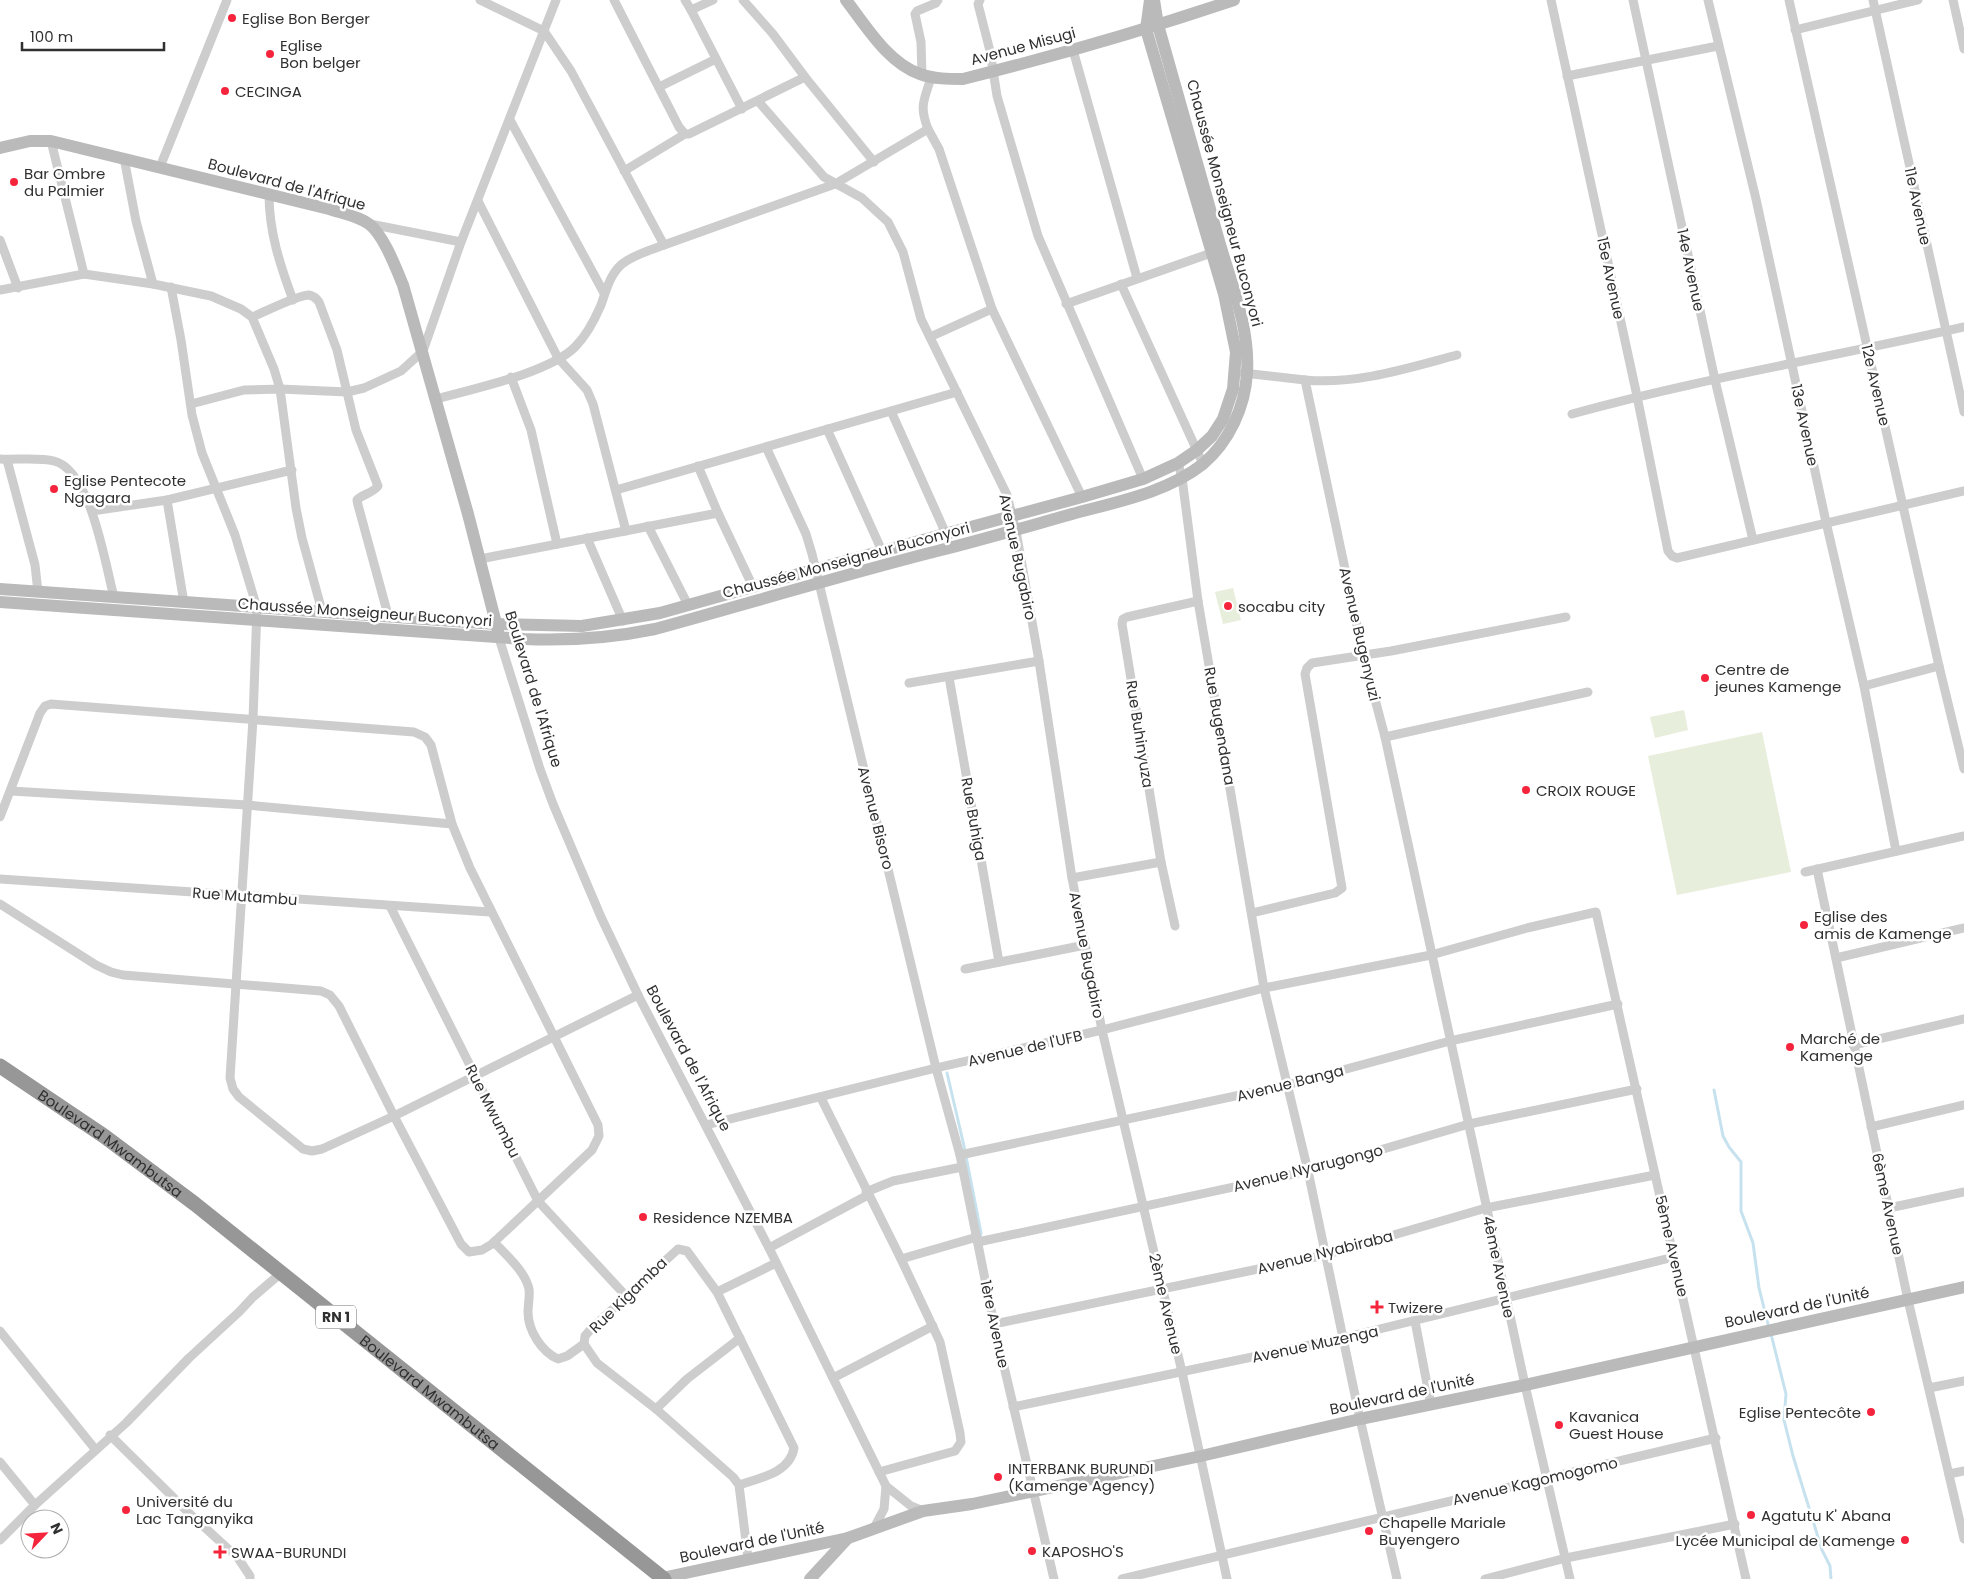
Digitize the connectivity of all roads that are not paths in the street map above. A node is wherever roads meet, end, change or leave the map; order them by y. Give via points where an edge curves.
1 (226, 0) edge
2 (480, 0) edge
3 (556, 0) edge
4 (614, 0) edge
5 (685, 0) edge
6 (713, 0) edge
7 (743, 0) edge
8 (846, 0) edge
9 (938, 0) edge
10 (980, 0) edge
11 (1150, 0) edge
12 (1154, 0) edge
13 (1234, 0) edge
14 (1552, 0) edge
15 (1633, 0) edge
16 (1708, 0) edge
17 (1789, 0) edge
18 (1873, 0) edge
19 (1918, 0) edge
20 (1953, 0) edge
21 (492, 3) edge
22 (691, 10) junction
23 (1875, 11) junction
24 (1152, 27) junction
25 (1795, 30) junction
26 (544, 31) junction
27 (1718, 46) junction
28 (1964, 49) edge
29 (1073, 50) junction
30 (716, 59) junction
31 (1647, 61) junction
32 (992, 72) junction
33 (927, 76) junction
34 (1567, 76) junction
35 (805, 77) junction
36 (659, 87) junction
37 (758, 101) junction
38 (742, 109) junction
39 (510, 120) junction
40 (928, 129) junction
41 (685, 134) junction
42 (51, 141) junction
43 (0, 148) edge
44 (124, 158) junction
45 (874, 162) junction
46 (160, 167) junction
47 (624, 171) junction
48 (835, 184) junction
49 (269, 194) junction
50 (478, 201) junction
51 (370, 224) junction
52 (0, 240) edge
53 (461, 242) junction
54 (664, 245) junction
55 (1217, 251) junction
56 (84, 274) junction
57 (1137, 278) junction
58 (153, 284) junction
59 (1121, 284) junction
60 (18, 288) junction
61 (170, 288) junction
62 (0, 290) edge
63 (604, 293) junction
64 (292, 300) junction
65 (1066, 304) junction
66 (992, 309) junction
67 (252, 317) junction
68 (1964, 327) edge
69 (1946, 331) junction
70 (930, 337) junction
71 (1868, 349) junction
72 (423, 351) junction
73 (1457, 355) dead end
74 (558, 358) junction
75 (1792, 364) junction
76 (1241, 373) junction
77 (511, 377) junction
78 (1305, 380) junction
79 (1715, 380) junction
80 (280, 389) junction
81 (347, 392) junction
82 (957, 392) junction
83 (1637, 396) junction
84 (436, 399) junction
85 (191, 404) junction
86 (891, 411) junction
87 (1964, 412) edge
88 (1572, 414) dead end
89 (827, 430) junction
90 (766, 447) junction
91 (1198, 450) junction
92 (4, 460) edge
93 (1178, 463) junction
94 (1203, 464) junction
95 (698, 466) junction
96 (292, 470) junction
97 (1143, 478) junction
98 (1182, 478) junction
99 (215, 488) junction
100 (616, 490) junction
101 (1964, 491) edge
102 (1082, 497) junction
103 (167, 500) junction
104 (1903, 504) junction
105 (92, 511) junction
106 (718, 513) junction
107 (1012, 517) junction
108 (1826, 522) junction
109 (648, 526) junction
110 (626, 531) junction
111 (1016, 531) junction
112 (946, 534) junction
113 (587, 538) junction
114 (1753, 540) junction
115 (557, 544) junction
116 (882, 551) junction
117 (480, 559) junction
118 (816, 569) junction
119 (819, 584) junction
120 (753, 587) junction
121 (0, 589) edge
122 (38, 592) junction
123 (114, 597) junction
124 (1198, 601) junction
125 (0, 602) edge
126 (184, 603) junction
127 (688, 605) junction
128 (322, 611) junction
129 (258, 614) junction
130 (388, 616) junction
131 (1566, 617) dead end
132 (623, 620) junction
133 (496, 624) junction
134 (499, 638) junction
135 (1364, 654) junction
136 (1039, 662) junction
137 (1939, 666) junction
138 (949, 677) junction
139 (909, 683) dead end
140 (1864, 686) junction
141 (1588, 692) dead end
142 (253, 718) junction
143 (1385, 737) junction
144 (1964, 769) edge
145 (11, 791) junction
146 (247, 805) junction
147 (0, 817) edge
148 (452, 824) junction
149 (1964, 836) edge
150 (1896, 851) junction
151 (1161, 862) junction
152 (1817, 869) junction
153 (1804, 872) dead end
154 (1072, 878) junction
155 (0, 879) edge
156 (241, 895) junction
157 (0, 904) edge
158 (390, 906) junction
159 (490, 912) junction
160 (1596, 912) joint
161 (1252, 913) junction
162 (1175, 926) dead end
163 (1964, 928) edge
164 (1085, 945) junction
165 (1432, 955) junction
166 (1836, 958) junction
167 (999, 962) junction
168 (965, 969) dead end
169 (236, 984) junction
170 (1264, 988) junction
171 (638, 995) junction
172 (1618, 1004) junction
173 (1964, 1019) edge
174 (1102, 1030) junction
175 (553, 1037) junction
176 (1450, 1041) junction
177 (1853, 1045) junction
178 (0, 1066) edge
179 (936, 1068) junction
180 (475, 1076) junction
181 (1287, 1085) junction
182 (1637, 1089) junction
183 (820, 1098) junction
184 (1964, 1105) edge
185 (394, 1116) junction
186 (1124, 1120) junction
187 (1469, 1124) junction
188 (706, 1125) junction
189 (1871, 1127) junction
190 (960, 1155) junction
191 (962, 1167) junction
192 (1308, 1171) junction
193 (1655, 1175) junction
194 (1964, 1192) edge
195 (867, 1193) junction
196 (538, 1201) junction
197 (1143, 1206) junction
198 (1486, 1208) junction
199 (1889, 1208) junction
200 (978, 1239) junction
201 (494, 1242) junction
202 (769, 1248) junction
203 (1325, 1255) junction
204 (1674, 1257) junction
205 (901, 1259) junction
206 (776, 1263) junction
207 (281, 1273) junction
208 (1964, 1287) edge
209 (1162, 1290) junction
210 (717, 1292) junction
211 (626, 1296) junction
212 (1506, 1300) junction
213 (1908, 1300) junction
214 (1415, 1321) junction
215 (994, 1324) junction
216 (933, 1326) junction
217 (0, 1331) edge
218 (740, 1338) junction
219 (1343, 1338) junction
220 (584, 1344) junction
221 (1695, 1346) junction
222 (1182, 1372) junction
223 (833, 1378) junction
224 (1964, 1381) edge
225 (1525, 1385) junction
226 (1929, 1388) junction
227 (1430, 1405) junction
228 (1013, 1407) junction
229 (656, 1409) junction
230 (1360, 1419) junction
231 (110, 1435) junction
232 (1716, 1438) junction
233 (95, 1449) junction
234 (1201, 1456) junction
235 (0, 1462) edge
236 (1964, 1471) edge
237 (879, 1472) junction
238 (1949, 1474) junction
239 (1546, 1478) junction
240 (738, 1485) junction
241 (886, 1486) junction
242 (1034, 1490) junction
243 (35, 1505) junction
244 (923, 1511) junction
245 (1384, 1516) junction
246 (1734, 1524) junction
247 (874, 1528) junction
248 (848, 1538) junction
249 (1964, 1539) edge
250 (0, 1540) edge
251 (1222, 1556) junction
252 (748, 1558) junction
253 (1566, 1558) junction
254 (663, 1578) edge
255 (250, 1579) edge
256 (810, 1579) edge
257 (1054, 1579) edge
258 (1122, 1579) edge
259 (1227, 1579) edge
260 (1397, 1579) edge
261 (1485, 1579) edge
262 (1570, 1579) edge
263 (1746, 1579) edge

1 - 46 street
2 - 21 street
3 - 26 street
4 - 36 street
5 - 22 street
6 - 22 street
7 - 35 street
8 - 33 street, Avenue Misugi via 890,54 905,66
9 - 33 street via 915,14
10 - 32 street via 978,4
11 - 24 street, Chaussée Monseigneur Buconyori
12 - 24 street, Chaussée Monseigneur Buconyori
13 - 24 street, Avenue Misugi
14 - 34 street, 15e Avenue
15 - 31 street, 14e Avenue
16 - 27 street, 13e Avenue
17 - 25 street, 12e Avenue
18 - 23 street, 11e Avenue
19 - 23 street
20 - 28 street
21 - 26 street
22 - 30 street
23 - 25 street
23 - 69 street, 11e Avenue
24 - 29 street, Avenue Misugi
24 - 55 street, Chaussée Monseigneur Buconyori
25 - 71 street, 12e Avenue
26 - 39 street
26 - 47 street via 571,71
27 - 31 street
27 - 75 street, 13e Avenue
29 - 32 street, Avenue Misugi
29 - 57 street
30 - 36 street
30 - 38 street
31 - 34 street
31 - 79 street, 14e Avenue
32 - 33 street, Avenue Misugi via 963,79
32 - 65 street via 1035,228
33 - 40 street via 922,106
34 - 83 street, 15e Avenue
35 - 37 street
35 - 45 street
36 - 41 street
37 - 38 street
37 - 48 street, Avenue Bugabiro via 815,168
38 - 41 street
39 - 50 street
39 - 63 street
40 - 45 street
40 - 66 street via 938,149
41 - 47 street
42 - 43 street, Boulevard de l'Afrique via 30,141
42 - 44 street, Boulevard de l'Afrique
42 - 56 street
44 - 46 street, Boulevard de l'Afrique
44 - 58 street
45 - 48 street
46 - 49 street, Boulevard de l'Afrique
47 - 54 street
48 - 54 street
48 - 70 street, Avenue Bugabiro via 862,198 888,222 903,252
49 - 51 street, Boulevard de l'Afrique via 329,209
49 - 64 street via 273,242
50 - 53 street
50 - 74 street
51 - 53 street
51 - 72 street, Boulevard de l'Afrique via 394,261
52 - 60 street
53 - 72 street
54 - 63 street via 622,264
55 - 57 street
55 - 76 street, Chaussée Monseigneur Buconyori
56 - 58 street
56 - 60 street
57 - 59 street
58 - 61 street
59 - 65 street
59 - 91 street
60 - 62 street
61 - 67 street via 211,296
61 - 85 street
63 - 74 street via 584,335 574,348
64 - 67 street
64 - 81 street via 309,295 319,302 337,350
65 - 97 street
66 - 70 street
66 - 102 street
67 - 80 street
68 - 69 street
69 - 71 street
69 - 87 street, 11e Avenue
70 - 82 street, Avenue Bugabiro
71 - 75 street
71 - 104 street, 12e Avenue
72 - 81 street via 401,371
72 - 84 street, Boulevard de l'Afrique
73 - 78 street via 1366,377 1325,382
74 - 77 street
74 - 100 street via 587,390
75 - 79 street
75 - 108 street, 13e Avenue
76 - 78 street
76 - 91 street, Chaussée Monseigneur Buconyori via 1223,419
76 - 94 street, Chaussée Monseigneur Buconyori via 1240,411 1219,448
77 - 84 street
77 - 115 street via 531,430
78 - 135 street, Avenue Bugenyuzi
79 - 83 street
79 - 114 street, 14e Avenue
80 - 81 street
80 - 85 street via 244,390
80 - 96 street
81 - 130 street via 356,430 378,486 357,500
82 - 86 street
82 - 107 street, Avenue Bugabiro via 1000,478
83 - 88 street
83 - 114 street, 15e Avenue via 1668,551 1672,556 1678,558
84 - 117 street, Boulevard de l'Afrique
85 - 99 street via 202,453
86 - 89 street
86 - 112 street
89 - 90 street
89 - 116 street
90 - 95 street
90 - 118 street, Avenue Bisoro via 806,534
91 - 93 street, Chaussée Monseigneur Buconyori
91 - 94 street
92 - 105 street via 53,460 64,464 82,487
92 - 122 street via 34,565
93 - 97 street, Chaussée Monseigneur Buconyori
93 - 98 street, Rue Bugendana
94 - 98 street, Chaussée Monseigneur Buconyori
95 - 100 street
95 - 106 street
96 - 99 street
96 - 128 street via 302,538
97 - 102 street, Chaussée Monseigneur Buconyori
98 - 111 street, Chaussée Monseigneur Buconyori via 1123,501
98 - 124 street, Rue Bugendana
99 - 103 street
99 - 129 street via 246,569
100 - 110 street
101 - 104 street
102 - 107 street, Chaussée Monseigneur Buconyori
103 - 105 street
103 - 126 street
104 - 108 street
104 - 137 street, 12e Avenue
105 - 123 street
106 - 109 street
106 - 120 street
107 - 111 street, Avenue Bugabiro
107 - 112 street, Chaussée Monseigneur Buconyori
108 - 114 street
108 - 140 street, 13e Avenue
109 - 110 street
109 - 127 street
110 - 113 street
111 - 119 street, Chaussée Monseigneur Buconyori
111 - 136 street, Avenue Bugabiro
112 - 116 street, Chaussée Monseigneur Buconyori
113 - 115 street
113 - 132 street
115 - 117 street
116 - 118 street, Chaussée Monseigneur Buconyori
117 - 133 street, Boulevard de l'Afrique
118 - 119 street, Avenue Bisoro
118 - 120 street, Chaussée Monseigneur Buconyori
119 - 134 street, Chaussée Monseigneur Buconyori via 620,636 559,640
119 - 179 street, Avenue Bisoro
120 - 127 street, Chaussée Monseigneur Buconyori
121 - 122 street, Chaussée Monseigneur Buconyori
122 - 123 street, Chaussée Monseigneur Buconyori
123 - 126 street, Chaussée Monseigneur Buconyori
124 - 151 street, Rue Buhinyuza via 1122,619
124 - 161 street, Rue Bugendana
125 - 129 street, Chaussée Monseigneur Buconyori via 146,614
126 - 129 street, Chaussée Monseigneur Buconyori
127 - 132 street, Chaussée Monseigneur Buconyori
128 - 129 street, Chaussée Monseigneur Buconyori
128 - 130 street, Chaussée Monseigneur Buconyori
129 - 134 street, Chaussée Monseigneur Buconyori
129 - 142 street
130 - 133 street, Chaussée Monseigneur Buconyori
131 - 135 street via 1391,652
132 - 133 street, Chaussée Monseigneur Buconyori via 582,626
133 - 134 street, Boulevard de l'Afrique
134 - 171 street, Boulevard de l'Afrique via 553,804
135 - 143 street, Avenue Bugenyuzi
135 - 161 street via 1317,661 1307,668 1305,674 1342,888 1335,893
136 - 138 street
136 - 154 street, Avenue Bugabiro
137 - 140 street
137 - 144 street, 12e Avenue
138 - 139 street
138 - 167 street, Rue Buhiga
140 - 150 street, 13e Avenue
141 - 143 street
142 - 145 street via 51,704 40,712
142 - 146 street
142 - 148 street via 414,732 425,737 431,745
143 - 165 street, Avenue Bugenyuzi
145 - 146 street
145 - 147 street
146 - 148 street
146 - 156 street
148 - 159 street
149 - 150 street
150 - 152 street
151 - 154 street
151 - 162 street, Rue Buhinyuza
152 - 153 street
152 - 166 street, 6ème Avenue
154 - 164 street, Avenue Bugabiro
155 - 156 street, Rue Mutambu
156 - 158 street, Rue Mutambu
156 - 169 street
157 - 169 street via 111,972
158 - 159 street, Rue Mutambu
158 - 180 street, Rue Mwumbu
159 - 175 street
160 - 165 street, Avenue de l'UFB
160 - 172 street, 5ème Avenue
161 - 170 street, Rue Bugendana
163 - 166 street
164 - 167 street
164 - 174 street, Avenue Bugabiro
165 - 170 street, Avenue de l'UFB
165 - 176 street, 4ème Avenue
166 - 177 street, 6ème Avenue
167 - 168 street
169 - 185 street via 321,991 330,995 339,1006
169 - 185 street via 230,1078 240,1097 303,1149 312,1152
170 - 174 street, Avenue de l'UFB
170 - 181 street, Rue Bugendana
171 - 175 street
171 - 188 street, Boulevard de l'Afrique
172 - 176 street, Avenue Banga
172 - 182 street, 5ème Avenue
173 - 177 street
174 - 179 street, Avenue de l'UFB
174 - 186 street, 2ème Avenue
175 - 180 street
175 - 196 street via 598,1125 599,1136 592,1150
176 - 181 street, Avenue Banga
176 - 187 street, 4ème Avenue
177 - 189 street, 6ème Avenue
178 - 207 highway, Boulevard Mwambutsa / RN 1 via 104,1136
179 - 183 street, Avenue de l'UFB
179 - 190 street, 1ère Avenue
180 - 185 street
180 - 196 street, Rue Mwumbu
181 - 186 street, Avenue Banga
181 - 192 street, Rue Bugendana
182 - 187 street, Avenue Nyarugongo
182 - 193 street, 5ème Avenue
183 - 188 street, Avenue de l'UFB
183 - 195 street
184 - 189 street
185 - 201 street via 461,1244 470,1252 482,1250
186 - 190 street, Avenue Banga
186 - 197 street, 2ème Avenue
187 - 192 street, Avenue Nyarugongo
187 - 198 street, 4ème Avenue
188 - 202 street, Boulevard de l'Afrique
189 - 199 street, 6ème Avenue
190 - 191 street, 1ère Avenue
191 - 195 street via 893,1181
191 - 200 street, 1ère Avenue
192 - 197 street, Avenue Nyarugongo
192 - 203 street, Rue Bugendana
193 - 198 street, Avenue Nyabiraba
193 - 204 street, 5ème Avenue
194 - 199 street
195 - 202 street
195 - 205 street
196 - 201 street
196 - 211 street, Rue Mwumbu
197 - 200 street, Avenue Nyarugongo
197 - 209 street, 2ème Avenue
198 - 203 street, Avenue Nyabiraba
198 - 212 street, 4ème Avenue
199 - 213 street, 6ème Avenue
200 - 205 street, Avenue Nyarugongo
200 - 215 street, 1ère Avenue
201 - 220 street via 524,1277 529,1289 529,1321 548,1354 558,1359
202 - 206 street, Boulevard de l'Afrique
203 - 209 street, Avenue Nyabiraba
203 - 219 street, Rue Bugendana
204 - 212 street, Avenue Muzenga
204 - 221 street, 5ème Avenue
205 - 216 street
206 - 210 street
206 - 223 street, Boulevard de l'Afrique
207 - 231 street
207 - 254 highway, Boulevard Mwambutsa / RN 1
208 - 213 street, Boulevard de l'Unité
209 - 215 street, Avenue Nyabiraba
209 - 222 street, 2ème Avenue
210 - 211 street, Rue Kigamba via 687,1250 682,1248 674,1251
210 - 218 street
211 - 220 street, Rue Kigamba via 585,1336
212 - 214 street, Avenue Muzenga
212 - 225 street, 4ème Avenue
213 - 221 street, Boulevard de l'Unité
213 - 226 street, 6ème Avenue
214 - 219 street, Avenue Muzenga
214 - 227 street
215 - 228 street, 1ère Avenue
216 - 223 street
216 - 237 street via 944,1356 961,1442 955,1451
217 - 233 street
218 - 229 street via 687,1379
218 - 240 street via 794,1448 793,1456 777,1471
219 - 222 street, Avenue Muzenga
219 - 230 street, Rue Bugendana
220 - 229 street via 597,1363
221 - 225 street, Boulevard de l'Unité
221 - 232 street, 5ème Avenue
222 - 228 street, Avenue Muzenga
222 - 234 street, 2ème Avenue
223 - 237 street, Boulevard de l'Afrique
224 - 226 street
225 - 227 street, Boulevard de l'Unité
225 - 239 street, 4ème Avenue
226 - 238 street, 6ème Avenue
227 - 230 street, Boulevard de l'Unité
228 - 242 street, 1ère Avenue
229 - 240 street via 727,1471
230 - 234 street, Boulevard de l'Unité
230 - 245 street, Rue Bugendana
231 - 233 street
231 - 255 street via 238,1558
232 - 239 street, Avenue Kagomogomo
232 - 246 street, 5ème Avenue
233 - 243 street
234 - 242 street, Boulevard de l'Unité
234 - 251 street, 2ème Avenue
235 - 243 street
236 - 238 street
237 - 241 street, Boulevard de l'Afrique
238 - 249 street, 6ème Avenue
239 - 245 street, Avenue Kagomogomo
239 - 253 street, 4ème Avenue
240 - 252 street
241 - 244 street, Boulevard de l'Afrique via 911,1506
241 - 247 street via 884,1509
242 - 244 street, Boulevard de l'Unité
242 - 257 street, 1ère Avenue
243 - 250 street
244 - 247 street, Boulevard de l'Unité
245 - 251 street, Avenue Kagomogomo
245 - 260 street, Rue Bugendana
246 - 253 street
246 - 263 street, 5ème Avenue
247 - 248 street, Boulevard de l'Unité
248 - 252 street, Boulevard de l'Unité
248 - 256 street, Boulevard de l'Unité
251 - 258 street, Avenue Kagomogomo
251 - 259 street, 2ème Avenue
252 - 254 street, Boulevard de l'Unité
253 - 261 street
253 - 262 street, 4ème Avenue

